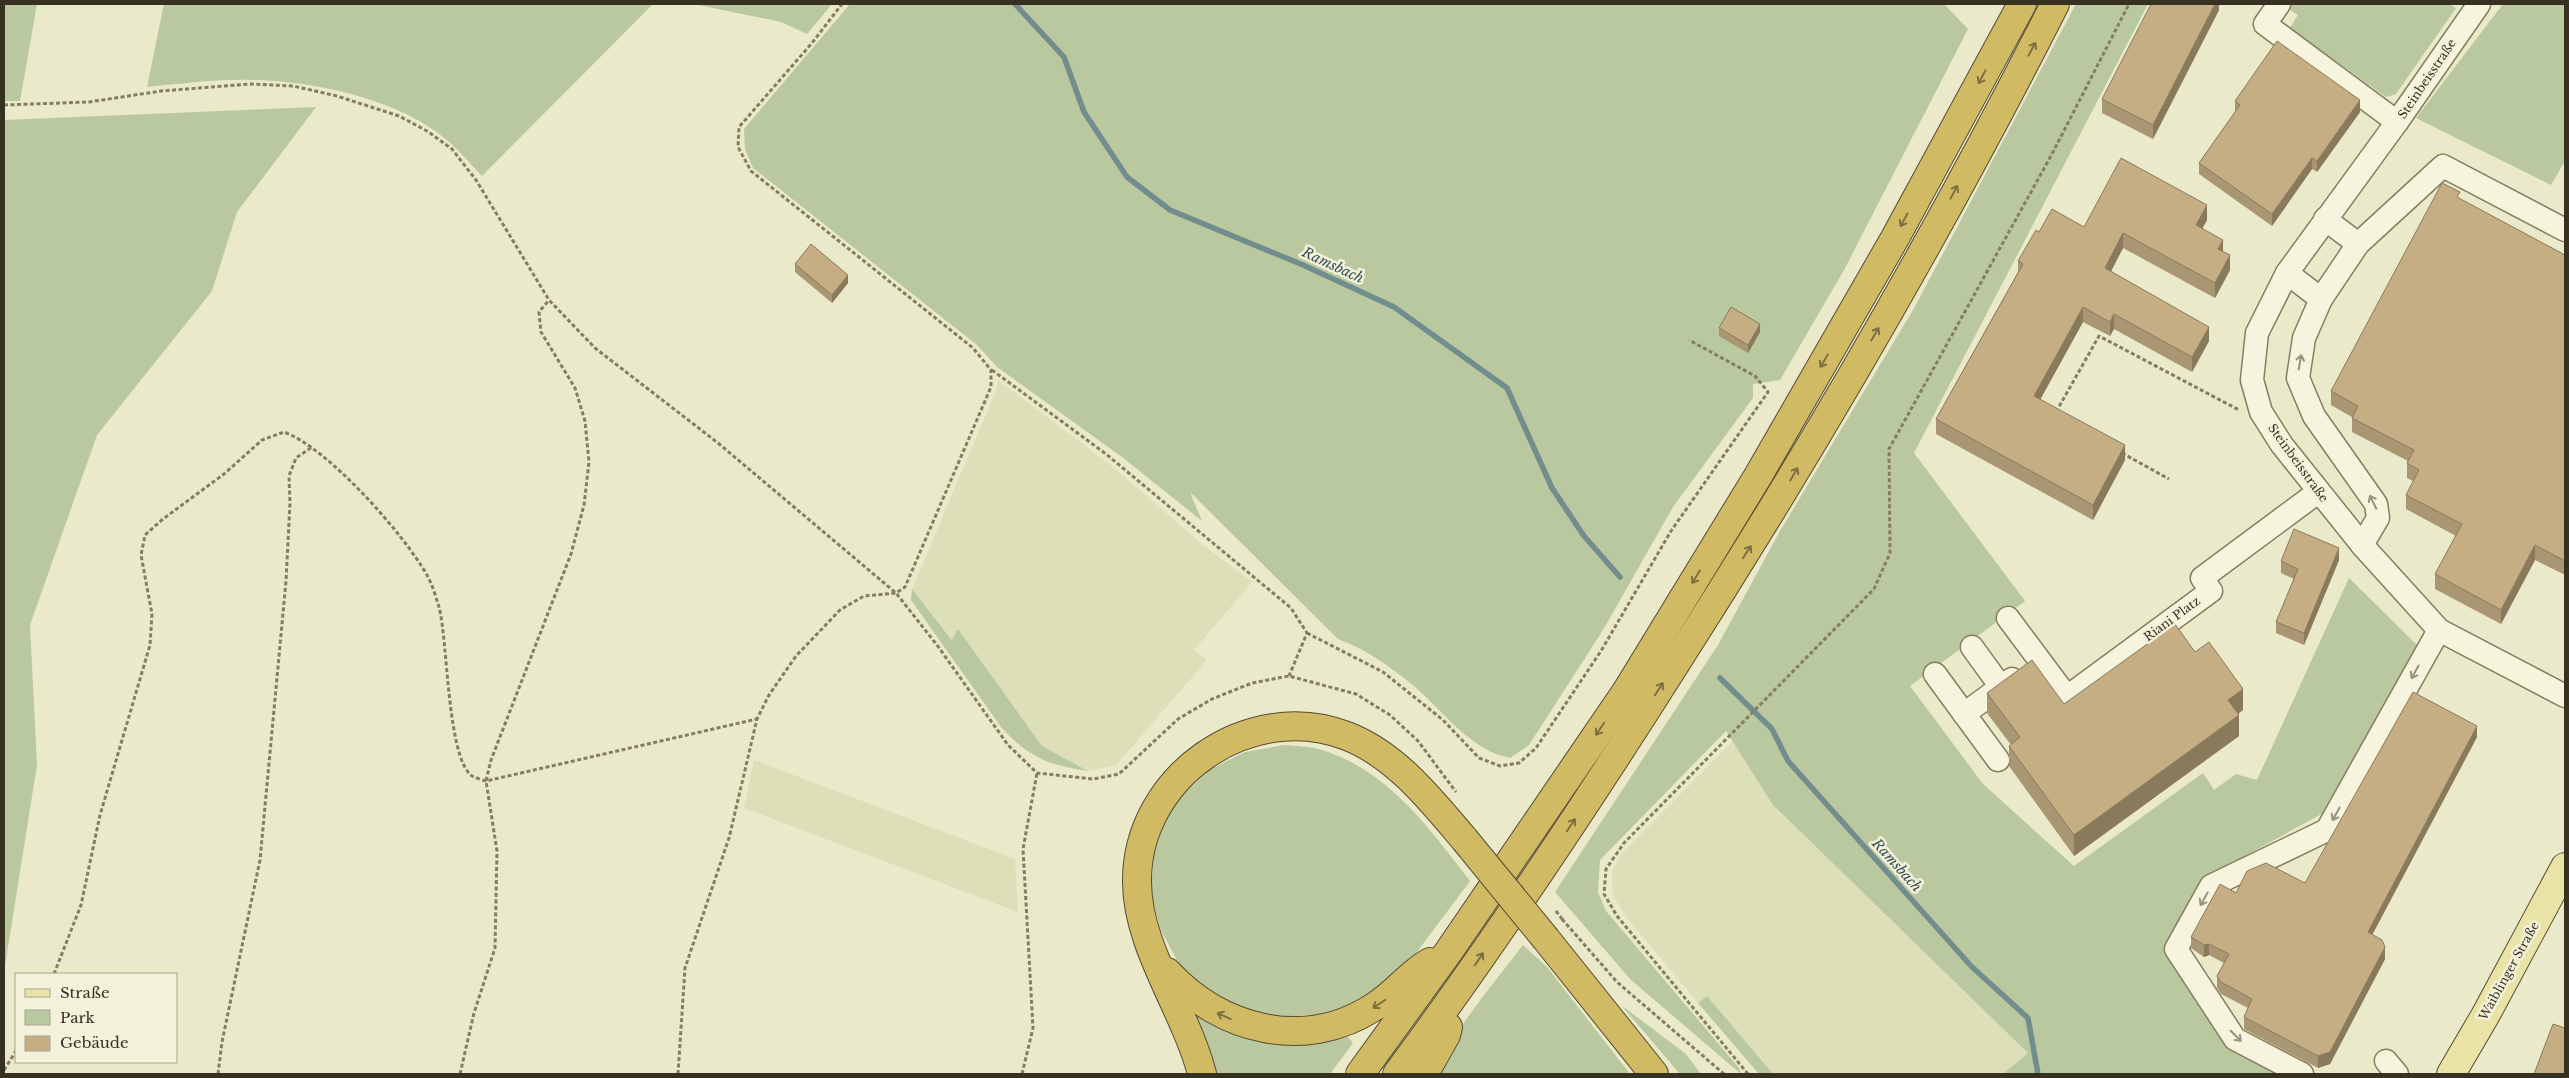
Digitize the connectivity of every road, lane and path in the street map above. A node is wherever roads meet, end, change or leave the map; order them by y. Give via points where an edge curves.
1 (842, 4) edge
2 (2022, 4) edge
3 (2055, 4) edge
4 (2129, 4) edge
5 (2279, 4) edge
6 (2480, 4) edge
7 (4, 105) edge
8 (2397, 122) junction
9 (2324, 219) junction
10 (2565, 230) edge
11 (2358, 244) junction
12 (2287, 273) junction
13 (2321, 299) junction
14 (549, 300) junction
15 (1689, 340) dead end
16 (991, 370) junction
17 (2246, 414) dead end
18 (2054, 416) edge
19 (312, 447) junction
20 (2120, 452) edge
21 (2170, 479) dead end
22 (2318, 492) junction
23 (2362, 545) junction
24 (896, 593) junction
25 (2008, 618) dead end
26 (2438, 630) junction
27 (1307, 633) junction
28 (1972, 647) dead end
29 (2039, 659) junction
30 (1935, 674) dead end
31 (1288, 676) dead end
32 (2001, 687) junction
33 (2565, 696) edge
34 (1964, 714) junction
35 (757, 719) junction
36 (1998, 760) dead end
37 (486, 781) junction
38 (2565, 867) edge
39 (1554, 929) junction
40 (1449, 951) junction
41 (1155, 954) junction
42 (54, 973) edge
43 (1452, 1000) junction
44 (15, 1053) edge
45 (4, 1070) edge
46 (218, 1074) edge
47 (460, 1074) edge
48 (678, 1074) edge
49 (1022, 1074) edge
50 (1202, 1074) edge
51 (1360, 1074) edge
52 (1398, 1074) edge
53 (1424, 1074) edge
54 (1654, 1074) edge
55 (1724, 1074) edge
56 (1748, 1074) edge
57 (2302, 1074) edge
58 (2450, 1074) edge

1 - 16 path via 739,127 738,147 751,171 973,348
2 -> 40 highway via 1895,238 1758,476 1626,692
43 -> 3 highway via 1606,772 1769,517 1922,252
4 - 56 path via 2052,154 1889,449 1890,553 1874,589 1624,843 1606,869 1604,894 1617,916
5 - 8 street via 2265,24
6 - 8 street, Steinbeisstraße
7 - 14 path via 89,102 161,91 251,84 293,86 399,116 452,149 476,180
8 - 9 street, Steinbeisstraße
9 - 11 street
9 - 12 street, Steinbeisstraße
10 - 11 street via 2443,166
11 - 13 street
12 - 13 street
12 - 22 street, Steinbeisstraße via 2256,333 2252,380 2261,412 2282,446
23 -> 13 street via 2378,518 2376,504 2314,416 2298,378 2304,338
14 - 24 path via 595,348 718,443
14 - 37 path via 539,312 541,332 575,388 585,421 589,462 584,505 570,554 521,676
15 - 27 path via 1755,376 1768,392 1670,531 1601,651 1536,748 1519,763 1500,766 1479,758 1443,720 1383,672
16 - 24 path via 991,387 914,568 905,587
16 - 27 path via 1106,454 1291,608
17 - 18 path via 2100,336
19 - 37 path via 336,466 379,513 427,575 439,607 453,727 460,757 472,775
19 - 42 path via 299,437 284,432 262,440 145,535 141,555 152,614 150,645 100,815 81,905
19 - 46 path via 296,458 289,476 286,581 260,860
20 - 21 path
22 - 23 street, Steinbeisstraße
22 - 29 street, Riani Platz via 2202,578 2211,591 2067,697
23 - 26 street, Steinbeisstraße
24 - 35 path via 864,596 840,610 796,656
24 - 49 path via 1008,745 1038,773 1023,849 1033,1028
25 - 29 street
26 - 33 street, Steinbeisstraße
26 -> 57 street via 2328,830 2211,886 2176,949 2235,1039
27 - 31 path
28 - 32 street
29 - 32 street
30 - 34 street
32 - 34 street
34 - 36 street
35 - 37 path
35 - 48 path via 728,838 686,968
37 - 47 path via 497,851 495,948 474,1012
38 - 58 main road, Waiblinger Straße via 2486,1016
39 - 41 highway, bridge via 1440,811 1376,751 1347,736 1307,726 1266,728 1212,749 1193,763 1167,792 1148,825 1137,881 1141,919
39 - 54 highway
39 - 55 path
40 -> 41 highway via 1414,971 1390,996 1361,1014 1335,1025 1294,1031 1253,1026 1214,1011 1181,987
40 - 51 highway
41 - 50 highway
43 - 52 highway
43 - 53 highway via 1446,1035
44 - 45 path

